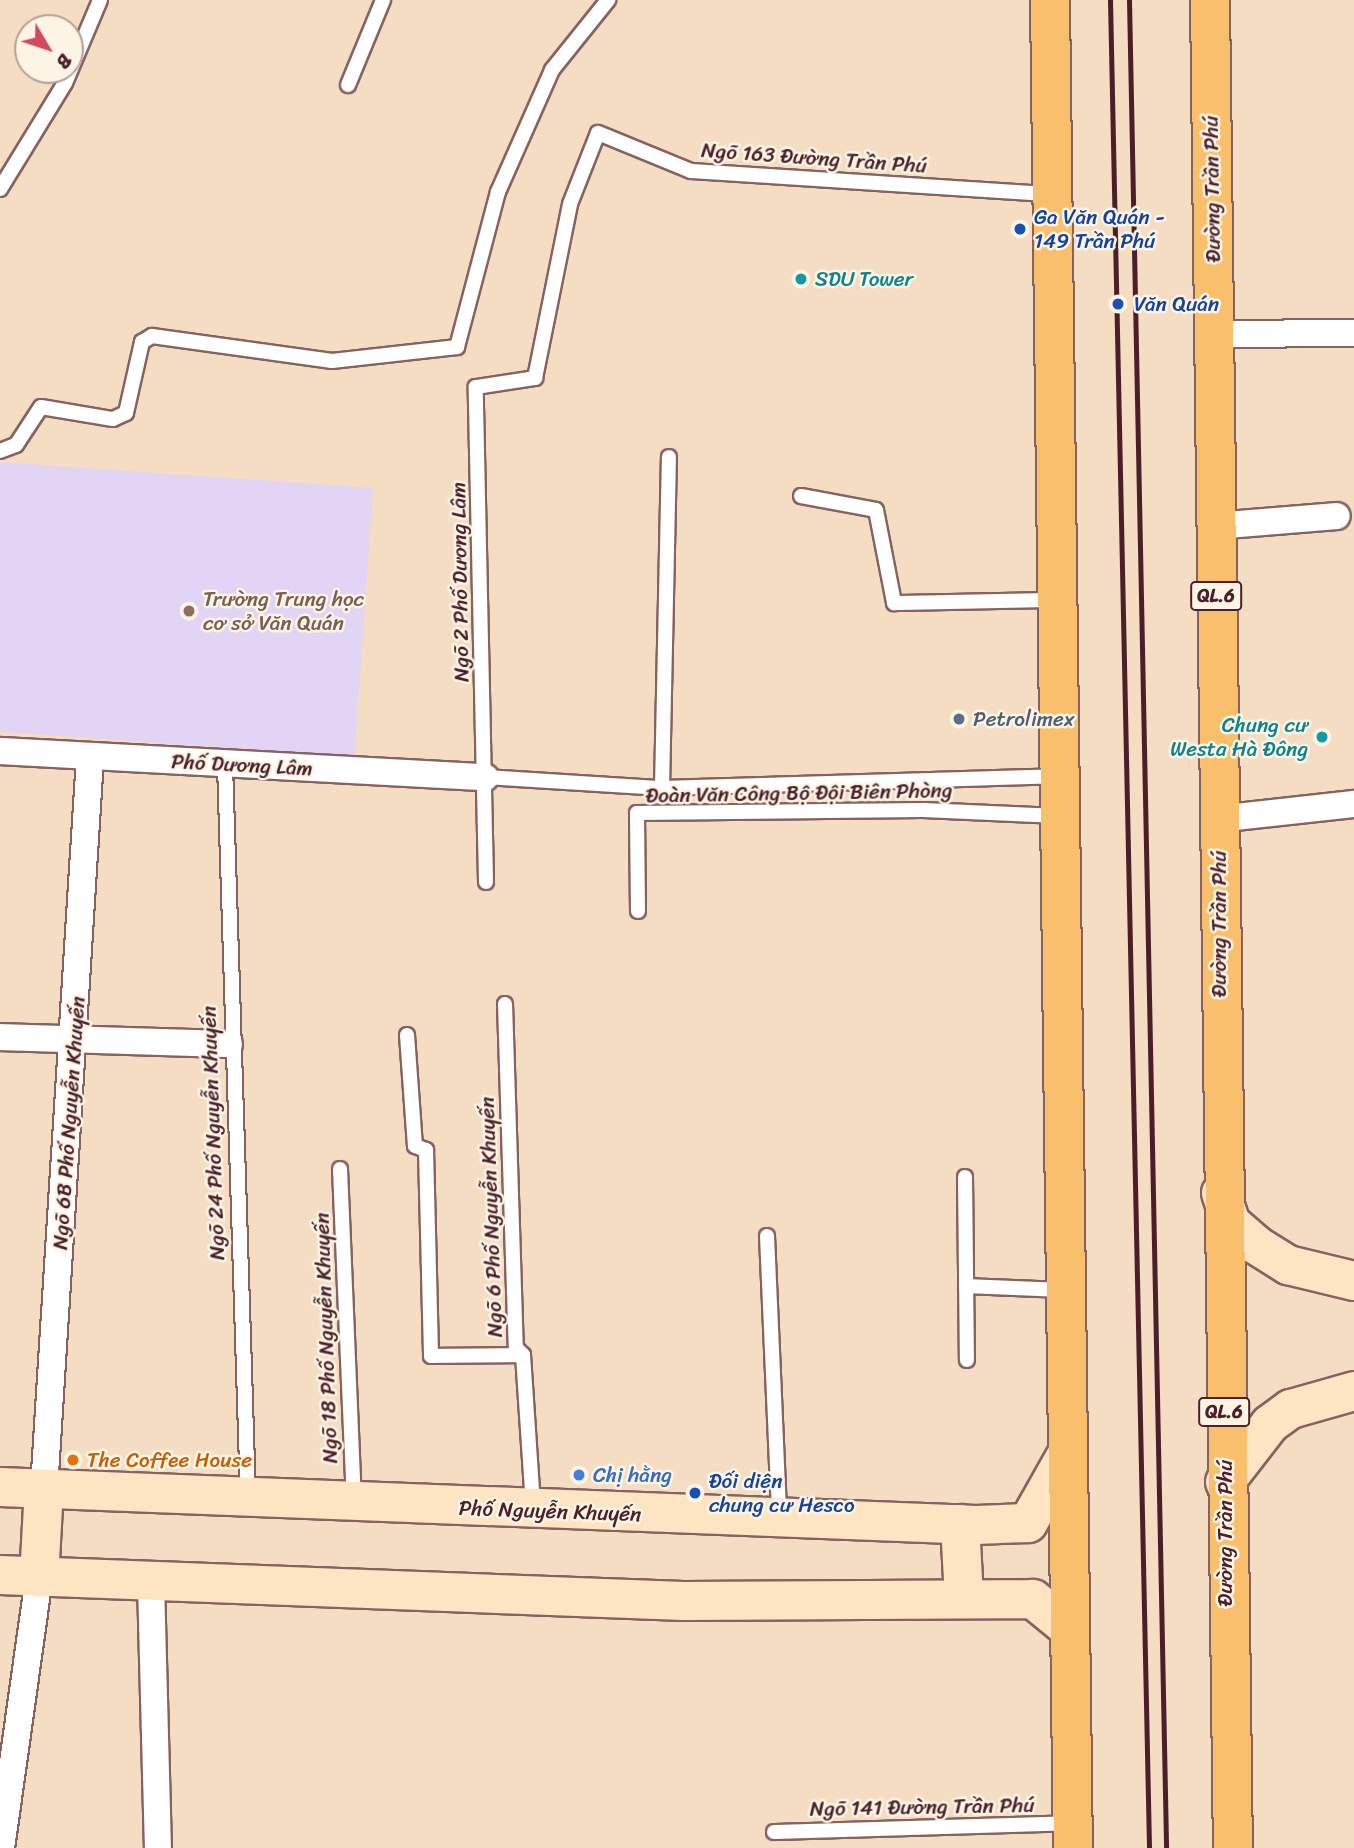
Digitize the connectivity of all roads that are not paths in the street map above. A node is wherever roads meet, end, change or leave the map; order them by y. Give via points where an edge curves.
1 (100, 0) edge
2 (383, 0) edge
3 (608, 0) edge
4 (1050, 0) edge
5 (1210, 0) edge
6 (348, 85) dead end
7 (0, 189) edge
8 (1052, 195) junction
9 (1354, 333) edge
10 (1214, 334) junction
11 (476, 387) joint
12 (0, 450) edge
13 (668, 457) dead end
14 (801, 496) dead end
15 (1337, 516) dead end
16 (1215, 526) junction
17 (1056, 600) junction
18 (0, 751) edge
19 (90, 758) junction
20 (225, 765) junction
21 (1058, 776) junction
22 (485, 777) junction
23 (662, 788) junction
24 (1354, 804) edge
25 (1058, 816) junction
26 (1218, 819) junction
27 (486, 882) dead end
28 (638, 911) dead end
29 (505, 1004) dead end
30 (407, 1035) dead end
31 (0, 1037) edge
32 (75, 1041) junction
33 (229, 1044) junction
34 (340, 1170) dead end
35 (965, 1177) dead end
36 (1221, 1193) junction
37 (767, 1236) dead end
38 (1354, 1281) edge
39 (966, 1286) junction
40 (1062, 1290) junction
41 (523, 1355) junction
42 (967, 1360) dead end
43 (1354, 1391) edge
44 (1064, 1459) junction
45 (1225, 1482) junction
46 (0, 1487) edge
47 (44, 1489) junction
48 (248, 1500) junction
49 (354, 1504) junction
50 (534, 1510) junction
51 (779, 1520) junction
52 (960, 1524) junction
53 (0, 1575) edge
54 (39, 1578) junction
55 (151, 1583) junction
56 (964, 1599) junction
57 (1066, 1626) junction
58 (774, 1832) dead end
59 (1072, 1835) edge
60 (1, 1848) edge
61 (159, 1848) edge
62 (1233, 1848) edge

1 - 7 lane via 65,83
2 - 6 lane
3 - 12 lane via 552,70 498,192 457,347 332,361 152,336 142,342 127,413 113,419 41,407 16,445
4 - 8 highway
5 - 10 highway, Đường Trần Phú / QL.6
8 - 11 lane, Ngõ 163 Đường Trần Phú via 691,171 598,133 569,204 535,378
8 - 17 highway
9 - 10 street
10 - 16 highway, Đường Trần Phú / QL.6
11 - 22 lane, Ngõ 2 Phố Dương Lâm
13 - 23 lane
14 - 17 lane via 876,510 894,603
15 - 16 street
16 - 26 highway, Đường Trần Phú / QL.6
17 - 21 highway
18 - 19 street, Phố Dương Lâm
19 - 20 street, Phố Dương Lâm
19 - 32 street, Ngõ 6B Phố Nguyễn Khuyến
20 - 22 street, Phố Dương Lâm
20 - 33 lane, Ngõ 24 Phố Nguyễn Khuyến
21 - 23 lane
21 - 25 highway
22 - 23 lane
22 - 27 lane, Ngõ 2 Phố Dương Lâm
24 - 26 street
25 - 28 lane, Đoàn Văn Công Bộ Đội Biên Phòng via 923,810 637,813
25 - 40 highway
26 - 36 highway, Đường Trần Phú / QL.6
29 - 41 lane, Ngõ 6 Phố Nguyễn Khuyến via 516,1348
30 - 41 lane via 415,1146 426,1150 431,1356
31 - 32 street
32 - 33 street
32 - 47 street, Ngõ 6B Phố Nguyễn Khuyến
33 - 48 lane, Ngõ 24 Phố Nguyễn Khuyến
34 - 49 lane, Ngõ 18 Phố Nguyễn Khuyến
35 - 39 lane
36 - 38 street via 1231,1223 1256,1245 1288,1265
36 - 45 highway, Đường Trần Phú / QL.6
37 - 51 lane
39 - 40 lane
39 - 42 lane
40 - 44 highway
41 - 50 lane, Ngõ 6 Phố Nguyễn Khuyến
43 - 45 street via 1291,1409 1270,1424
44 - 52 street, Phố Nguyễn Khuyến via 1028,1523
44 - 57 highway
45 - 62 highway, Đường Trần Phú / QL.6
46 - 47 street, Phố Nguyễn Khuyến
47 - 48 street, Phố Nguyễn Khuyến
47 - 54 street
48 - 49 street, Phố Nguyễn Khuyến
49 - 50 street, Phố Nguyễn Khuyến
50 - 51 street, Phố Nguyễn Khuyến
51 - 52 street, Phố Nguyễn Khuyến
52 - 56 street
53 - 54 street
54 - 55 street
54 - 60 street
55 - 56 street via 684,1601
55 - 61 street
56 - 57 street via 1033,1599
57 - 59 highway
58 - 59 lane, Ngõ 141 Đường Trần Phú

